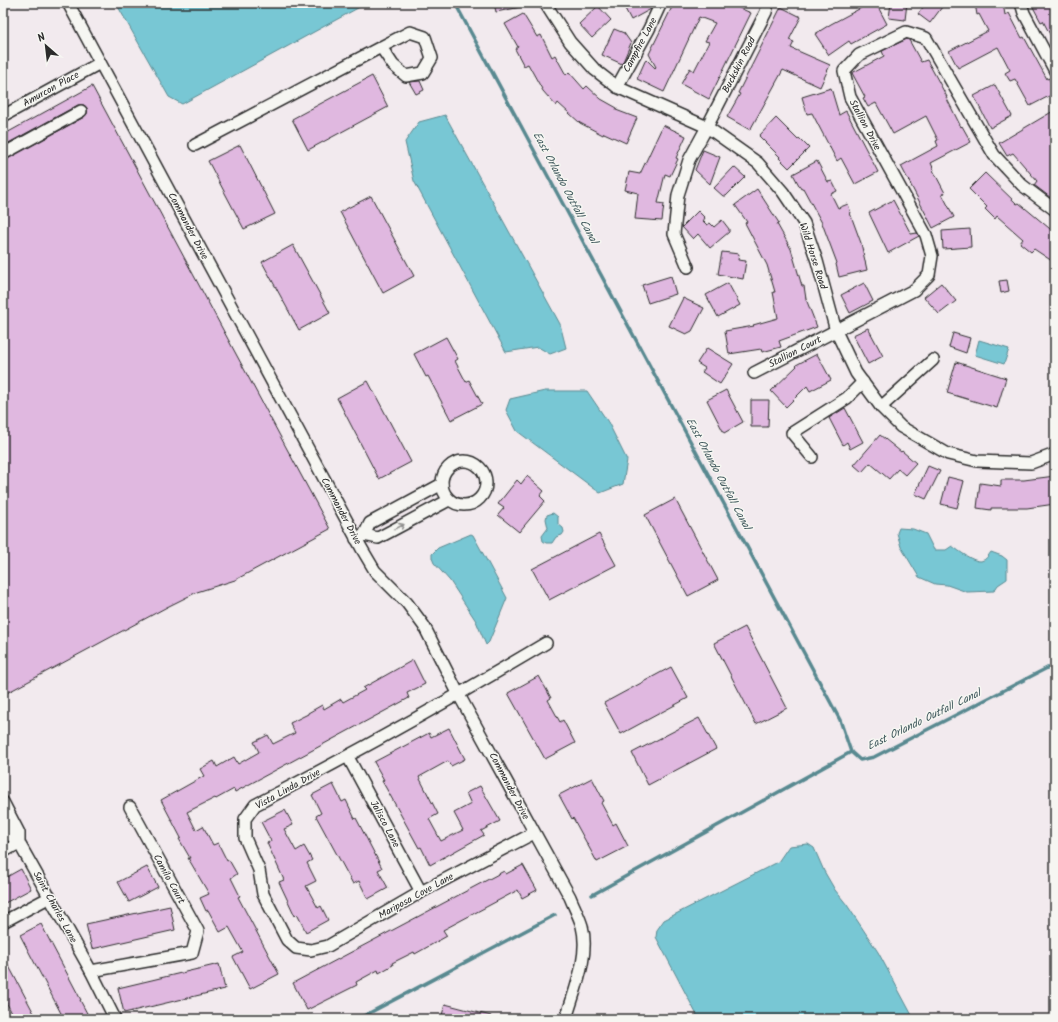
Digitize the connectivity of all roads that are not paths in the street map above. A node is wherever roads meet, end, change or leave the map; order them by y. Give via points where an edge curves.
1 (68, 3) edge
2 (545, 3) edge
3 (661, 3) edge
4 (768, 3) edge
5 (1021, 3) edge
6 (380, 47) junction
7 (100, 63) junction
8 (1055, 70) edge
9 (617, 87) junction
10 (81, 111) dead end
11 (3, 116) edge
12 (707, 127) junction
13 (195, 145) dead end
14 (3, 154) edge
15 (1055, 210) edge
16 (688, 267) dead end
17 (836, 331) junction
18 (933, 360) dead end
19 (754, 373) dead end
20 (862, 382) junction
21 (881, 407) junction
22 (1055, 454) edge
23 (812, 457) dead end
24 (442, 484) junction
25 (449, 500) junction
26 (360, 537) junction
27 (546, 643) dead end
28 (459, 695) junction
29 (348, 757) junction
30 (3, 802) edge
31 (130, 807) dead end
32 (3, 822) edge
33 (534, 833) junction
34 (19, 844) junction
35 (3, 852) edge
36 (421, 892) junction
37 (50, 897) junction
38 (3, 922) edge
39 (296, 948) joint
40 (90, 971) junction
41 (115, 1019) edge
42 (566, 1019) edge

1 - 7 street, Commander Drive
2 - 9 street, Wild Horse Road via 570,42 595,70
3 - 9 street, Campfire Lane
4 - 12 street, Buckskin Road via 766,12
5 - 8 street
6 - 6 street via 410,32 425,37 432,58 423,73 406,76 393,65
6 - 13 street
7 - 11 street, Amurcon Place
7 - 26 street, Commander Drive
9 - 12 street, Wild Horse Road
10 - 14 street
12 - 16 street, Buckskin Road via 689,160 678,195 674,234
12 - 17 street, Wild Horse Road via 758,163 783,192 804,223
15 - 17 street, Stallion Drive via 1022,185 994,155 926,38 906,32 859,55 844,71 850,97 926,235 932,256 929,275 914,290
17 - 19 street, Stallion Court
17 - 20 street, Wild Horse Road
18 - 21 street
20 - 21 street, Wild Horse Road
20 - 23 street via 847,398 792,433
21 - 22 street, Wild Horse Road via 901,427 948,454 977,461 1031,463
24 - 25 street
24 - 25 street via 448,468 461,462 476,465 484,476 485,490 480,499 466,505 455,504
24 - 26 street via 370,523
26 -> 25 street via 378,538
26 - 28 street, Commander Drive via 375,571 407,603 424,626
27 - 28 street, Vista Linda Drive
28 - 29 street, Vista Linda Drive
28 - 33 street, Commander Drive
29 - 36 street, Jalisco Lane
29 - 39 street, Vista Linda Drive via 255,805 245,819 245,838 259,870 263,894 287,940
30 - 34 street, Saint Charles Lane via 19,833
31 - 40 street, Camilo Court via 198,931 192,953
32 - 34 street, Saint Charles Lane
33 - 36 street, Mariposa Cove Lane
33 - 42 street, Commander Drive via 570,897 582,927 583,958
34 - 35 street
34 - 37 street, Saint Charles Lane
36 - 39 street, Mariposa Cove Lane via 328,946 311,950
37 - 38 street
37 - 40 street, Saint Charles Lane
40 - 41 street, Saint Charles Lane

